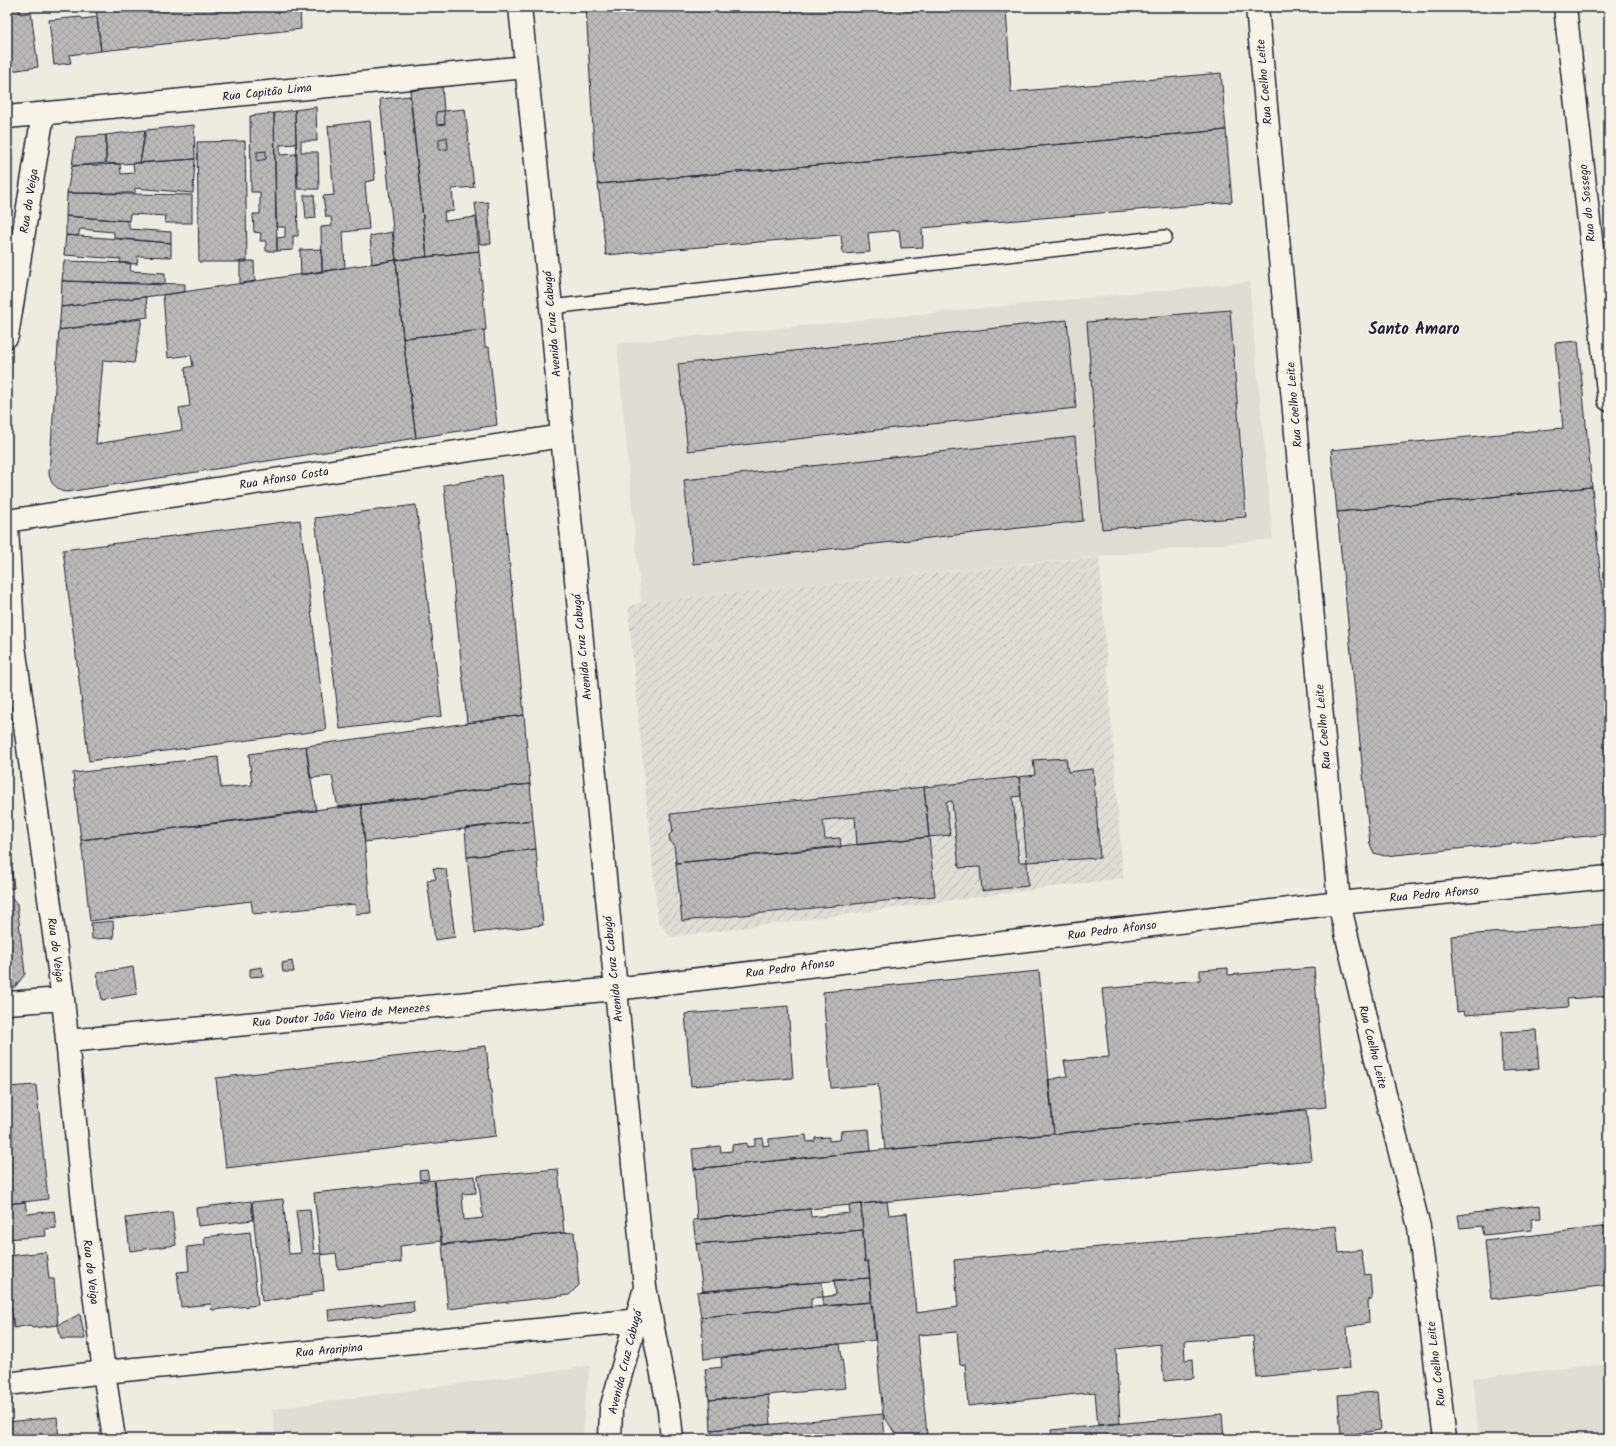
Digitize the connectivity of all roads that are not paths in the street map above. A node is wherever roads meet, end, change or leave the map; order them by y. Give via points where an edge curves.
1 (520, 7) edge
2 (1257, 7) edge
3 (1565, 7) edge
4 (526, 67) junction
5 (43, 114) junction
6 (7, 117) edge
7 (1165, 237) dead end
8 (551, 307) junction
9 (7, 336) edge
10 (1609, 400) edge
11 (562, 436) junction
12 (7, 521) edge
13 (7, 528) edge
14 (10, 647) edge
15 (1609, 877) edge
16 (1339, 903) junction
17 (615, 988) junction
18 (63, 999) junction
19 (7, 1003) edge
20 (67, 1041) junction
21 (643, 1320) junction
22 (104, 1372) junction
23 (7, 1384) edge
24 (114, 1439) edge
25 (610, 1439) edge
26 (672, 1439) edge
27 (1445, 1439) edge

1 - 4 street, Avenida Cruz Cabugá
2 - 16 street, Rua Coelho Leite
3 - 10 street, Rua do Sossego
4 - 5 street, Rua Capitão Lima
4 - 8 street, Avenida Cruz Cabugá
5 - 6 street, Rua Capitão Lima
5 - 9 street, Rua do Veiga
7 - 8 lane
8 - 11 street, Avenida Cruz Cabugá
11 - 12 street, Rua Afonso Costa
11 - 17 street, Avenida Cruz Cabugá
13 - 14 street, Rua do Veiga
14 - 18 street, Rua do Veiga
15 - 16 street, Rua Pedro Afonso
16 - 17 street, Rua Pedro Afonso
16 - 27 street, Rua Coelho Leite via 1419,1228
17 - 20 street, Rua Doutor João Vieira de Menezes
17 - 21 street, Avenida Cruz Cabugá via 645,1286
18 - 19 street
18 - 20 street, Rua do Veiga
20 - 22 street, Rua do Veiga
21 - 22 street, Rua Araripina
21 - 25 street, Avenida Cruz Cabugá via 611,1409
21 - 26 street, Avenida Cruz Cabugá via 669,1410
22 - 23 street, Rua Araripina
22 - 24 street, Rua do Veiga

